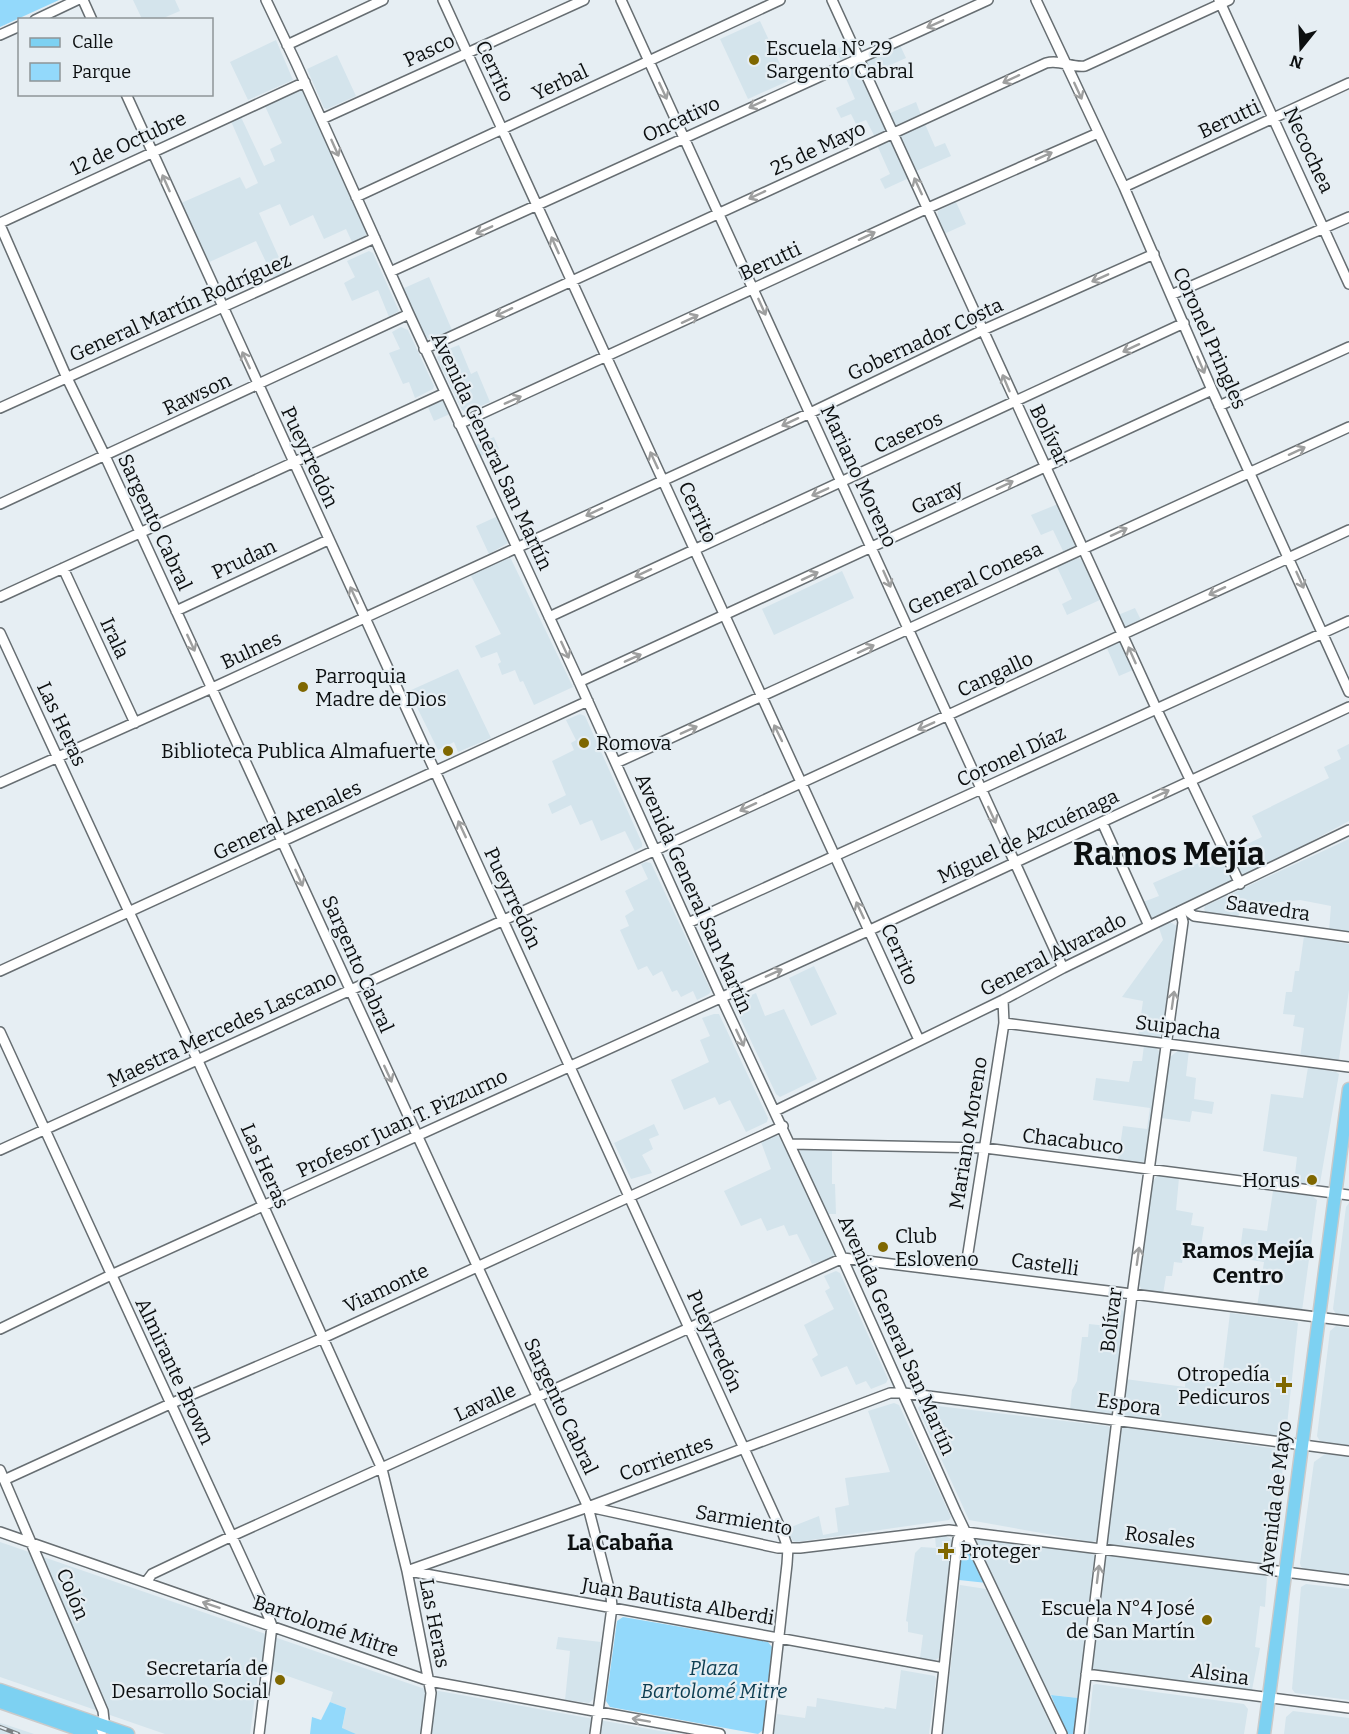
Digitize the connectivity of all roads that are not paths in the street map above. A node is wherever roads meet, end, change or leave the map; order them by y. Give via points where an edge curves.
1 (77, 0) edge
2 (83, 0) edge
3 (266, 0) edge
4 (383, 0) edge
5 (443, 0) edge
6 (584, 0) edge
7 (621, 0) edge
8 (780, 0) edge
9 (832, 0) edge
10 (988, 0) edge
11 (1036, 0) edge
12 (1223, 1) edge
13 (39, 18) edge
14 (91, 18) edge
15 (18, 27) edge
16 (0, 35) edge
17 (287, 45) junction
18 (467, 53) junction
19 (859, 57) junction
20 (649, 60) junction
21 (1065, 63) junction
22 (305, 82) junction
23 (1349, 83) edge
24 (127, 96) edge
25 (1274, 118) junction
26 (322, 119) junction
27 (502, 129) junction
28 (893, 133) junction
29 (1098, 133) junction
30 (684, 138) junction
31 (152, 152) junction
32 (1124, 187) junction
33 (356, 197) junction
34 (537, 206) junction
35 (928, 208) junction
36 (719, 213) junction
37 (1349, 217) edge
38 (0, 224) edge
39 (1325, 228) junction
40 (375, 238) junction
41 (1154, 254) junction
42 (390, 272) junction
43 (571, 281) junction
44 (1349, 284) edge
45 (754, 288) junction
46 (1172, 295) junction
47 (222, 308) junction
48 (409, 314) junction
49 (1184, 323) junction
50 (983, 330) junction
51 (1349, 347) edge
52 (424, 349) junction
53 (607, 358) junction
54 (67, 378) junction
55 (258, 386) junction
56 (1212, 390) junction
57 (445, 393) junction
58 (1014, 402) junction
59 (1220, 406) junction
60 (0, 408) edge
61 (810, 413) junction
62 (459, 424) junction
63 (1349, 426) edge
64 (105, 456) junction
65 (293, 463) junction
66 (1045, 466) junction
67 (1250, 472) junction
68 (663, 480) junction
69 (842, 482) junction
70 (0, 504) edge
71 (1349, 530) edge
72 (140, 533) junction
73 (328, 540) junction
74 (516, 548) junction
75 (873, 548) junction
76 (1084, 548) junction
77 (695, 549) junction
78 (1289, 558) junction
79 (63, 568) junction
80 (0, 597) edge
81 (176, 611) junction
82 (726, 615) junction
83 (549, 617) junction
84 (364, 618) junction
85 (1349, 621) edge
86 (909, 628) junction
87 (0, 633) edge
88 (1323, 633) junction
89 (1123, 635) junction
90 (579, 682) junction
91 (212, 688) junction
92 (1349, 692) edge
93 (761, 698) junction
94 (588, 700) junction
95 (1349, 707) edge
96 (1156, 708) junction
97 (949, 716) junction
98 (135, 723) junction
99 (57, 758) junction
100 (616, 763) junction
101 (435, 771) junction
102 (1190, 781) junction
103 (802, 782) junction
104 (0, 783) edge
105 (981, 790) junction
106 (1102, 822) junction
107 (1349, 830) edge
108 (283, 842) junction
109 (655, 850) junction
110 (836, 856) junction
111 (1014, 862) junction
112 (1240, 884) junction
113 (1184, 909) junction
114 (129, 913) junction
115 (504, 920) junction
116 (688, 923) junction
117 (1149, 926) junction
118 (870, 930) junction
119 (1349, 938) edge
120 (1063, 968) junction
121 (0, 971) edge
122 (350, 990) junction
123 (721, 998) junction
124 (1003, 1000) junction
125 (1004, 1023) junction
126 (0, 1032) edge
127 (919, 1040) junction
128 (1167, 1044) junction
129 (198, 1060) junction
130 (570, 1066) junction
131 (1349, 1066) edge
132 (1349, 1089) edge
133 (775, 1111) junction
134 (783, 1126) junction
135 (46, 1130) junction
136 (417, 1136) junction
137 (791, 1144) junction
138 (985, 1148) junction
139 (0, 1150) edge
140 (1150, 1169) junction
141 (1334, 1193) junction
142 (1349, 1195) edge
143 (629, 1197) junction
144 (264, 1207) junction
145 (843, 1258) junction
146 (476, 1266) junction
147 (965, 1272) junction
148 (111, 1275) junction
149 (1132, 1295) junction
150 (1318, 1317) junction
151 (1349, 1321) edge
152 (690, 1328) junction
153 (0, 1329) edge
154 (323, 1338) junction
155 (904, 1393) junction
156 (537, 1397) junction
157 (170, 1404) junction
158 (1117, 1421) junction
159 (1302, 1445) junction
160 (744, 1448) junction
161 (1349, 1452) edge
162 (382, 1469) junction
163 (2, 1475) edge
164 (588, 1507) junction
165 (0, 1532) edge
166 (966, 1533) junction
167 (232, 1536) junction
168 (31, 1542) junction
169 (788, 1548) junction
170 (1102, 1548) junction
171 (407, 1571) junction
172 (1286, 1571) junction
173 (1349, 1580) edge
174 (146, 1582) junction
175 (612, 1607) junction
176 (272, 1626) junction
177 (779, 1638) junction
178 (944, 1668) junction
179 (1086, 1674) junction
180 (429, 1682) junction
181 (0, 1690) edge
182 (1268, 1698) junction
183 (0, 1702) edge
184 (1349, 1708) edge
185 (598, 1712) junction
186 (102, 1729) edge
187 (92, 1734) edge
188 (128, 1734) edge
189 (259, 1734) edge
190 (426, 1734) edge
191 (595, 1734) edge
192 (720, 1734) edge
193 (768, 1734) edge
194 (937, 1734) edge
195 (1062, 1734) edge
196 (1078, 1734) edge
197 (1264, 1734) edge

1 - 13 street
2 - 14 street
3 - 17 street, Avenida General San Martín
4 - 17 street
5 - 18 street, Cerrito
6 - 18 street, Pasco
7 - 20 street, Mariano Moreno
8 - 20 street, Yerbal
9 - 19 street, Bolívar
10 -> 19 street, Oncativo
11 - 21 street, Coronel Pringles
12 - 21 street, 25 de Mayo via 1085,66
12 - 25 street, Necochea
15 - 16 street
17 - 22 street, Avenida General San Martín
18 - 26 street, Pasco
18 - 27 street, Cerrito
19 - 28 street, Bolívar
19 -> 30 street, Oncativo
20 - 27 street, Yerbal
20 -> 30 street, Mariano Moreno
21 -> 28 street, 25 de Mayo via 1046,63
21 -> 29 street, Coronel Pringles
22 - 26 street, Avenida General San Martín
22 - 31 street, 12 de Octubre
23 - 25 street, Berutti
24 - 31 street, Pueyrredón
25 - 32 street, Berutti
25 - 39 street, Necochea
26 -> 33 street, Avenida General San Martín
27 - 33 street, Yerbal
27 - 34 street, Cerrito
35 -> 28 street, Bolívar
28 -> 36 street, 25 de Mayo
29 - 32 street, Coronel Pringles
35 -> 29 street, Berutti
30 - 34 street, Oncativo
30 - 36 street, Mariano Moreno
31 - 38 street, 12 de Octubre
47 -> 31 street, Pueyrredón
32 - 41 street, Coronel Pringles
33 - 40 street, Avenida General San Martín
34 -> 42 street, Oncativo
43 -> 34 street, Cerrito
45 -> 35 street, Berutti
35 - 50 street, Bolívar
36 - 43 street, 25 de Mayo
36 - 45 street, Mariano Moreno
37 - 39 street
38 - 54 street, Sargento Cabral
39 - 44 street, Necochea
39 - 46 street
40 - 42 street, Avenida General San Martín
40 - 47 street, General Martín Rodríguez
41 - 46 street, Coronel Pringles
41 -> 50 street, Gobernador Costa
42 - 48 street, Avenida General San Martín
43 -> 52 street, 25 de Mayo
43 - 53 street, Cerrito
53 -> 45 street, Berutti
45 -> 61 street, Mariano Moreno
46 - 49 street, Coronel Pringles
47 - 54 street, General Martín Rodríguez
55 -> 47 street, Pueyrredón
48 - 52 street, Avenida General San Martín
48 - 55 street, Rawson
49 -> 56 street, Coronel Pringles
49 -> 58 street, Caseros
58 -> 50 street, Bolívar
50 - 61 street, Gobernador Costa
51 - 59 street
52 - 57 street, Avenida General San Martín
62 -> 53 street, Berutti
68 -> 53 street, Cerrito
54 - 60 street, General Martín Rodríguez
54 - 64 street, Sargento Cabral
55 - 64 street, Rawson
55 - 65 street, Pueyrredón
56 - 59 street, Coronel Pringles
56 - 66 street, Garay
57 - 62 street, Avenida General San Martín
57 - 65 street
58 - 66 street, Bolívar
58 - 69 street, Caseros
59 - 67 street, Coronel Pringles
61 -> 68 street, Gobernador Costa
61 - 69 street, Mariano Moreno
62 - 74 street, Avenida General San Martín
67 -> 63 street, General Conesa
64 - 70 street, Rawson
64 - 72 street, Sargento Cabral
65 - 72 street
65 - 73 street, Pueyrredón
75 -> 66 street, Garay
66 - 76 street, Bolívar
76 -> 67 street, General Conesa
67 - 78 street, Coronel Pringles
68 -> 74 street, Gobernador Costa
68 - 77 street, Cerrito
69 - 75 street, Mariano Moreno
69 -> 77 street, Caseros
71 - 78 street, Cangallo
72 - 79 street
72 - 81 street, Sargento Cabral
73 - 81 street, Prudan
84 -> 73 street, Pueyrredón
74 - 83 street, Avenida General San Martín
74 - 84 street, Bulnes
82 -> 75 street, Garay
75 -> 86 street, Mariano Moreno
76 - 86 street, General Conesa
76 - 89 street, Bolívar
77 - 82 street, Cerrito
77 -> 83 street, Caseros
78 -> 88 street, Coronel Pringles
78 -> 89 street, Cangallo
79 - 80 street
79 - 98 street, Irala
81 -> 91 street, Sargento Cabral
90 -> 82 street, Garay
82 - 93 street, Cerrito
83 -> 90 street, Avenida General San Martín
84 - 91 street, Bulnes
84 - 101 street, Pueyrredón
85 - 88 street, Coronel Díaz
93 -> 86 street, General Conesa
86 - 97 street, Mariano Moreno
87 - 99 street, Las Heras
88 - 92 street, Coronel Pringles
88 - 96 street, Coronel Díaz
96 -> 89 street, Bolívar
89 - 97 street, Cangallo
90 - 94 street, Avenida General San Martín
91 - 98 street, Bulnes
91 - 108 street, Sargento Cabral
100 -> 93 street, General Conesa
103 -> 93 street, Cerrito
94 - 100 street, Avenida General San Martín
94 - 101 street, General Arenales
95 - 102 street, Miguel de Azcuénaga
96 - 102 street, Bolívar
96 - 105 street, Coronel Díaz
97 -> 103 street, Cangallo
97 - 105 street, Mariano Moreno
98 - 99 street, Bulnes
99 - 104 street, Bulnes
99 - 114 street, Las Heras
100 - 109 street, Avenida General San Martín
101 - 108 street, General Arenales
115 -> 101 street, Pueyrredón
106 -> 102 street, Miguel de Azcuénaga
102 - 112 street, Bolívar
103 -> 109 street, Cangallo
103 - 110 street, Cerrito
105 - 110 street, Coronel Díaz
105 -> 111 street, Mariano Moreno
106 - 111 street, Miguel de Azcuénaga
106 - 117 street
107 - 112 street, General Alvarado
108 - 114 street, General Arenales
108 -> 122 street, Sargento Cabral
109 - 115 street, Maestra Mercedes Lascano
109 - 116 street, Avenida General San Martín
110 - 116 street, Coronel Díaz
118 -> 110 street, Cerrito
111 - 118 street, Miguel de Azcuénaga
111 - 120 street, Mariano Moreno
112 - 113 street, General Alvarado
113 - 117 street, General Alvarado
113 - 119 street, Saavedra via 1194,916
128 -> 113 street, Bolívar
114 - 121 street, General Arenales
114 - 129 street, Las Heras
115 - 122 street, Maestra Mercedes Lascano
115 - 130 street, Pueyrredón
116 - 123 street, Avenida General San Martín
117 - 120 street, General Alvarado
123 -> 118 street, Miguel de Azcuénaga
118 - 127 street, Cerrito
120 - 124 street, General Alvarado
122 - 129 street, Maestra Mercedes Lascano
122 -> 136 street, Sargento Cabral
123 - 130 street, Profesor Juan T. Pizzurno
123 -> 133 street, Avenida General San Martín
124 - 125 street, Mariano Moreno
124 - 127 street, General Alvarado
125 - 128 street, Suipacha
125 - 138 street, Mariano Moreno
126 - 135 street, Almirante Brown
127 - 133 street, General Alvarado
128 - 131 street, Suipacha
128 - 140 street, Bolívar
129 - 135 street, Maestra Mercedes Lascano
129 - 144 street, Las Heras
130 - 136 street, Profesor Juan T. Pizzurno
130 - 143 street, Pueyrredón
132 - 141 main road, Avenida de Mayo
133 - 134 street, Avenida General San Martín
134 - 137 street, Avenida General San Martín
134 - 143 street, Viamonte
135 - 139 street, Maestra Mercedes Lascano
135 - 148 street, Almirante Brown
136 - 144 street, Profesor Juan T. Pizzurno
136 - 146 street, Sargento Cabral
137 - 138 street, Chacabuco
137 - 145 street, Avenida General San Martín
138 - 140 street, Chacabuco
138 - 147 street, Mariano Moreno
140 - 141 street, Chacabuco
149 -> 140 street, Bolívar
141 - 142 street, Chacabuco
141 - 150 main road, Avenida de Mayo
143 - 146 street, Viamonte
143 - 152 street, Pueyrredón
144 - 148 street, Profesor Juan T. Pizzurno
144 - 154 street, Las Heras
145 - 147 street, Castelli
145 - 152 street, Lavalle
145 - 155 street, Avenida General San Martín
146 - 154 street, Viamonte
146 - 156 street, Sargento Cabral
147 - 149 street, Castelli
148 - 153 street, Profesor Juan T. Pizzurno
148 - 157 street, Almirante Brown
149 - 150 street, Castelli
149 - 158 street, Bolívar
150 - 151 street, Castelli
150 - 159 main road, Avenida de Mayo
152 - 156 street, Lavalle
152 - 160 street, Pueyrredón
154 - 157 street, Viamonte
154 - 162 street, Las Heras
155 - 158 street, Espora
155 - 160 street, Corrientes via 890,1393
155 - 166 street, Avenida General San Martín
156 - 162 street, Lavalle
156 - 164 street, Sargento Cabral
157 - 163 street, Viamonte
157 - 167 street, Almirante Brown
158 - 159 street, Espora
158 - 170 street, Bolívar
159 - 161 street, Espora
159 - 172 main road, Avenida de Mayo
160 - 164 street, Corrientes
160 - 169 street, Pueyrredón
162 - 167 street, Lavalle
162 - 171 street, Las Heras
163 - 168 street, Colón
164 - 169 street, Sarmiento
164 - 171 street, Corrientes
164 - 175 street, Sargento Cabral
165 - 168 street, Bartolomé Mitre
166 - 169 street, Sarmiento via 950,1530
166 - 170 street, Rosales
166 - 178 street via 957,1545
166 - 195 street, Avenida General San Martín
167 - 174 street, Lavalle via 152,1574
167 - 176 street, Almirante Brown
168 - 174 street, Bartolomé Mitre
168 - 186 street, Colón via 103,1711
169 - 177 street, Pueyrredón
170 - 172 street, Rosales
179 -> 170 street, Bolívar
171 - 175 street, Juan Bautista Alberdi
171 - 180 street, Las Heras
172 - 173 street, Rosales
172 - 182 main road, Avenida de Mayo
176 -> 174 street, Bartolomé Mitre
175 - 177 street, Juan Bautista Alberdi
175 - 185 street, Sargento Cabral
176 - 180 street, Bartolomé Mitre
176 - 189 street
177 - 178 street, Juan Bautista Alberdi
177 - 193 street, Pueyrredón
178 - 194 street
179 - 182 street, Alsina
179 - 196 street, Bolívar
180 - 185 street, Bartolomé Mitre
180 - 190 street, Las Heras
181 - 186 main road
182 - 184 street, Alsina
182 - 197 main road, Avenida de Mayo
183 - 187 main road
185 - 191 street, Sargento Cabral
192 -> 185 street, Bartolomé Mitre
186 - 188 main road

